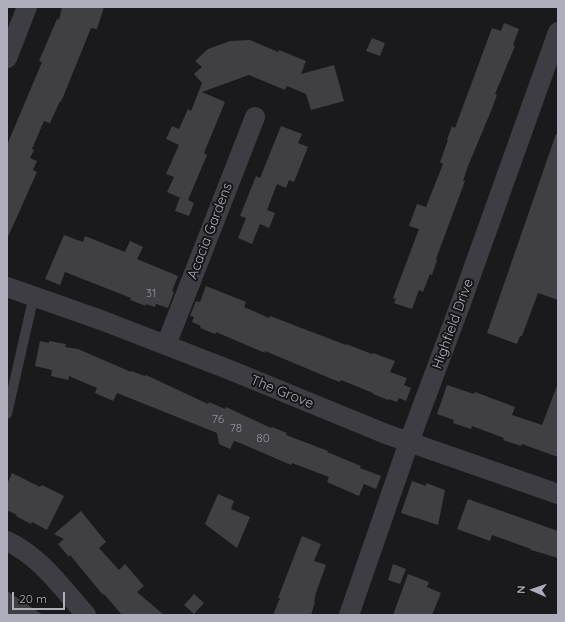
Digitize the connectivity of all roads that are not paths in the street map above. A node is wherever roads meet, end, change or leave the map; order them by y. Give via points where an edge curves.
1 (26, 7) edge
2 (558, 32) edge
3 (7, 58) edge
4 (255, 117) dead end
5 (7, 287) edge
6 (34, 296) junction
7 (166, 345) junction
8 (7, 414) edge
9 (409, 442) junction
10 (558, 494) edge
11 (7, 541) edge
12 (86, 615) edge
13 (349, 615) edge

1 - 3 street
2 - 9 street, Highfield Drive
4 - 7 street, Acacia Gardens
5 - 6 street, The Grove
6 - 7 street, The Grove
6 - 8 lane
7 - 9 street, The Grove
9 - 10 street, The Grove
9 - 13 street, Highfield Drive
11 - 12 street via 32,555

